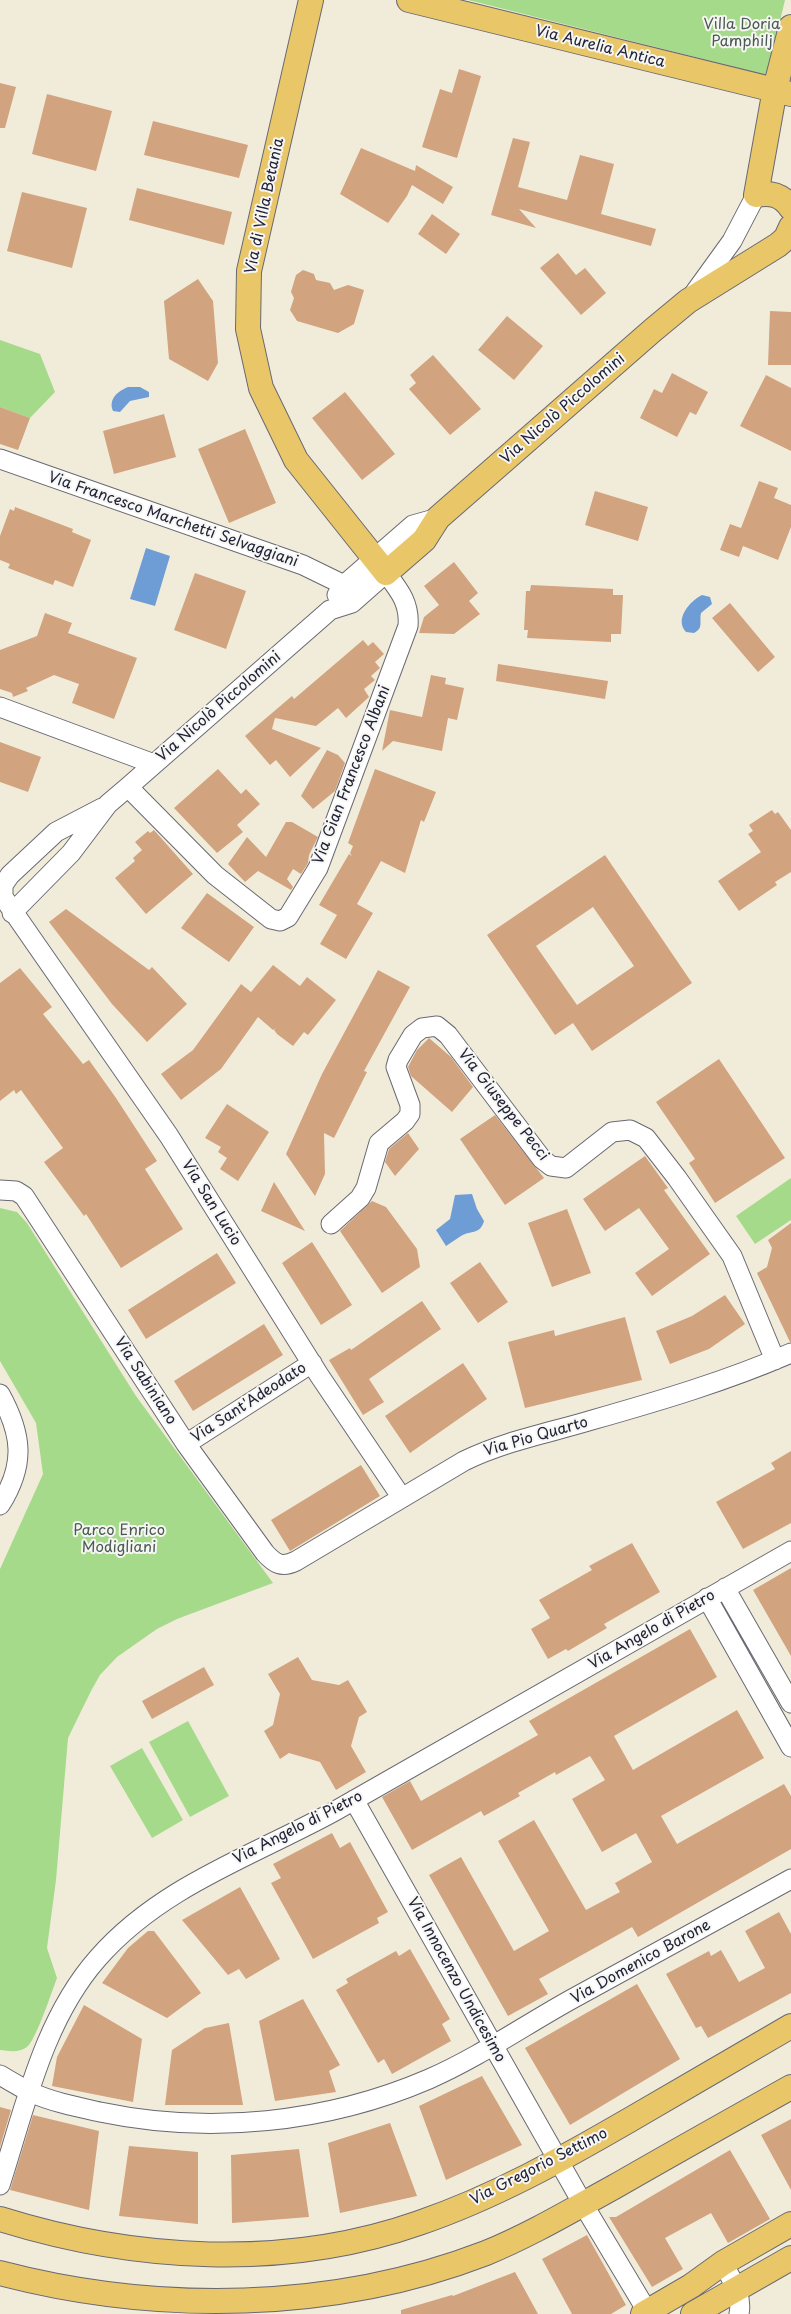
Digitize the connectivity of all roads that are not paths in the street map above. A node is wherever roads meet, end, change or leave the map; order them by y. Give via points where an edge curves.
1 (311, 0) edge
2 (409, 0) edge
3 (791, 27) edge
4 (783, 91) edge
5 (756, 194) junction
6 (791, 208) edge
7 (787, 238) edge
8 (688, 301) junction
9 (0, 459) edge
10 (380, 565) junction
11 (344, 585) junction
12 (330, 610) junction
13 (0, 707) edge
14 (154, 764) junction
15 (128, 787) junction
16 (108, 804) junction
17 (12, 913) junction
18 (0, 1190) edge
19 (331, 1224) dead end
20 (783, 1356) edge
21 (312, 1363) junction
22 (0, 1394) edge
23 (186, 1444) junction
24 (402, 1498) junction
25 (0, 1505) edge
26 (791, 1551) edge
27 (272, 1561) joint
28 (725, 1588) junction
29 (707, 1598) junction
30 (791, 1705) edge
31 (774, 1717) junction
32 (791, 1747) edge
33 (354, 1800) junction
34 (791, 1880) edge
35 (791, 2026) edge
36 (492, 2045) junction
37 (0, 2075) edge
38 (791, 2087) edge
39 (30, 2092) junction
40 (560, 2160) junction
41 (0, 2185) edge
42 (583, 2204) junction
43 (0, 2219) edge
44 (791, 2224) edge
45 (791, 2258) edge
46 (723, 2263) junction
47 (0, 2273) edge
48 (737, 2290) junction
49 (645, 2313) edge
50 (693, 2314) edge
51 (739, 2314) edge

1 - 10 main road, Via di Villa Betania via 249,271 248,329 261,388 296,460
2 - 4 main road, Via Aurelia Antica
3 - 4 main road
4 - 5 main road
5 - 6 main road via 778,195
5 - 8 street via 732,241
7 - 8 main road, Via Nicolò Piccolomini
8 - 10 main road, Via Nicolò Piccolomini via 438,518 424,540
9 - 11 street, Via Francesco Marchetti Selvaggiani via 302,564
10 - 11 street, Via Nicolò Piccolomini
10 - 12 street, Via Nicolò Piccolomini via 352,603
10 - 15 street, Via Gian Francesco Albani via 406,603 408,626 318,868 288,917 280,921 271,919 215,875
11 - 12 street, Via Nicolò Piccolomini
12 - 14 street, Via Nicolò Piccolomini
13 - 14 street
14 - 15 street, Via Nicolò Piccolomini
15 - 16 street, Via Nicolò Piccolomini
16 - 17 street, Via Nicolò Piccolomini via 71,853
16 - 17 street, Via Nicolò Piccolomini via 56,832 10,875 3,885 2,894
17 - 21 street, Via San Lucio via 169,1136
18 - 23 street, Via Sabiniano via 16,1191 24,1196
19 - 20 street, Via Giuseppe Pecci via 360,1198 379,1143 410,1114 410,1105 396,1066 398,1060 413,1035 422,1028 437,1026 448,1035 542,1159 551,1166 566,1168 612,1132 630,1130 646,1138 732,1256
20 - 24 street, Via Pio Quarto via 657,1402 484,1451
21 - 23 street, Via Sant'Adeodato
21 - 24 street, Via San Lucio
22 - 25 street via 14,1420 19,1446 12,1478
23 - 27 street, Via Sabiniano
24 - 27 street, Via Pio Quarto via 287,1565
26 - 28 street, Via Angelo di Pietro
28 - 29 street, Via Angelo di Pietro
28 - 30 street
29 - 31 street
29 - 33 street, Via Angelo di Pietro
30 - 31 street
31 - 32 street
33 - 36 street, Via Innocenzo Undicesimo
33 - 39 street, Via Angelo di Pietro via 175,1893 127,1929 97,1958 67,2001 50,2035
34 - 36 street, Via Domenico Barone
35 - 40 main road, Via Gregorio Settimo
36 - 39 street, Via Domenico Barone via 431,2078 405,2088 326,2112 268,2120 197,2124 152,2122 73,2106
36 - 40 street, Via Innocenzo Undicesimo
37 - 39 street, Via Domenico Barone
38 - 42 main road
39 - 41 street, Via Angelo di Pietro
40 - 42 street, Via Innocenzo Undicesimo
40 - 43 main road, Via Gregorio Settimo via 514,2184 418,2224 298,2250 227,2254 154,2251 76,2240
42 - 47 main road via 512,2241 450,2266 380,2285 311,2297 233,2303 162,2302 80,2292
42 - 49 street, Via Innocenzo Undicesimo
44 - 46 main road
45 - 48 main road
46 - 48 street
46 - 49 main road
48 - 50 main road
48 - 51 street via 741,2303

